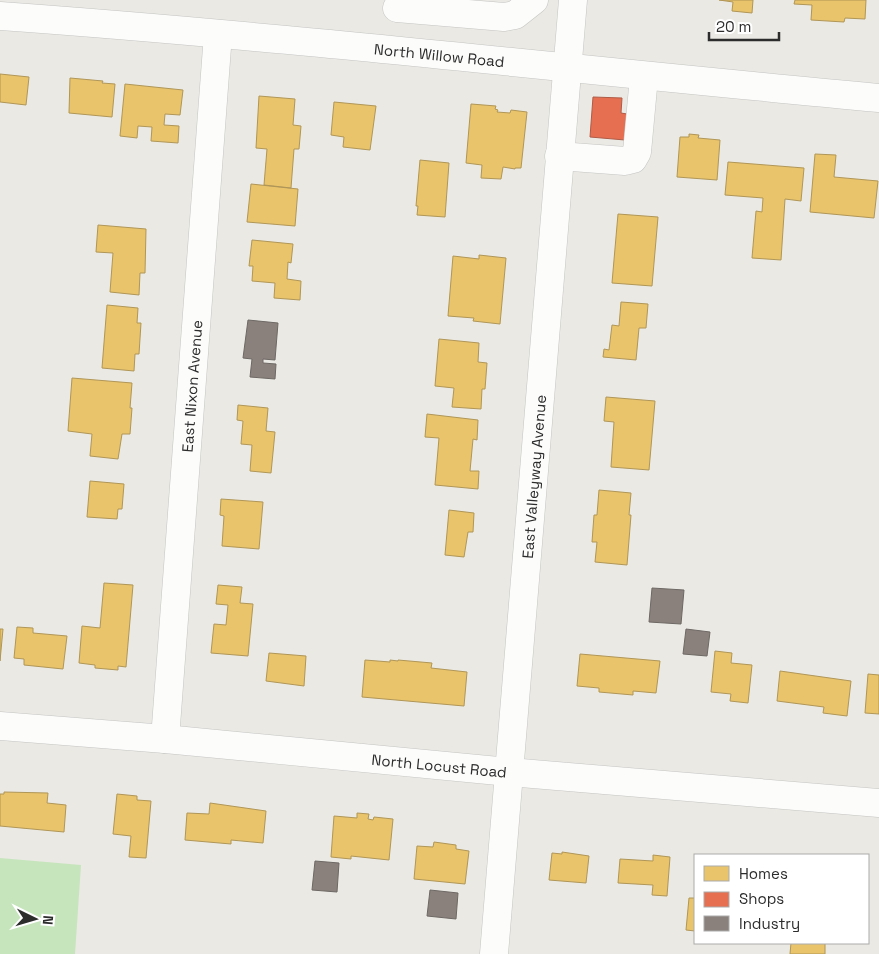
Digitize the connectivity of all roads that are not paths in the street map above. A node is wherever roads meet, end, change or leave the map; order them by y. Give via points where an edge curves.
1 (534, 0) edge
2 (573, 0) edge
3 (397, 4) edge
4 (67, 11) edge
5 (0, 16) edge
6 (218, 34) junction
7 (392, 51) junction
8 (567, 68) junction
9 (644, 77) junction
10 (879, 98) edge
11 (559, 156) junction
12 (0, 726) edge
13 (166, 739) junction
14 (509, 772) junction
15 (879, 803) edge
16 (494, 954) edge

1 - 3 street via 515,15 504,17
2 - 8 street, East Valleyway Avenue
3 - 7 street
4 - 5 street, North Willow Road
4 - 6 street, North Willow Road
6 - 7 street, North Willow Road
6 - 13 street, East Nixon Avenue
7 - 8 street, North Willow Road
8 - 9 street, North Willow Road
8 - 11 street, East Valleyway Avenue
9 - 10 street, North Willow Road
9 - 11 street via 637,152 633,159
11 - 14 street, East Valleyway Avenue
12 - 13 street, North Locust Road
13 - 14 street, North Locust Road
14 - 15 street, North Locust Road
14 - 16 street, East Valleyway Avenue

